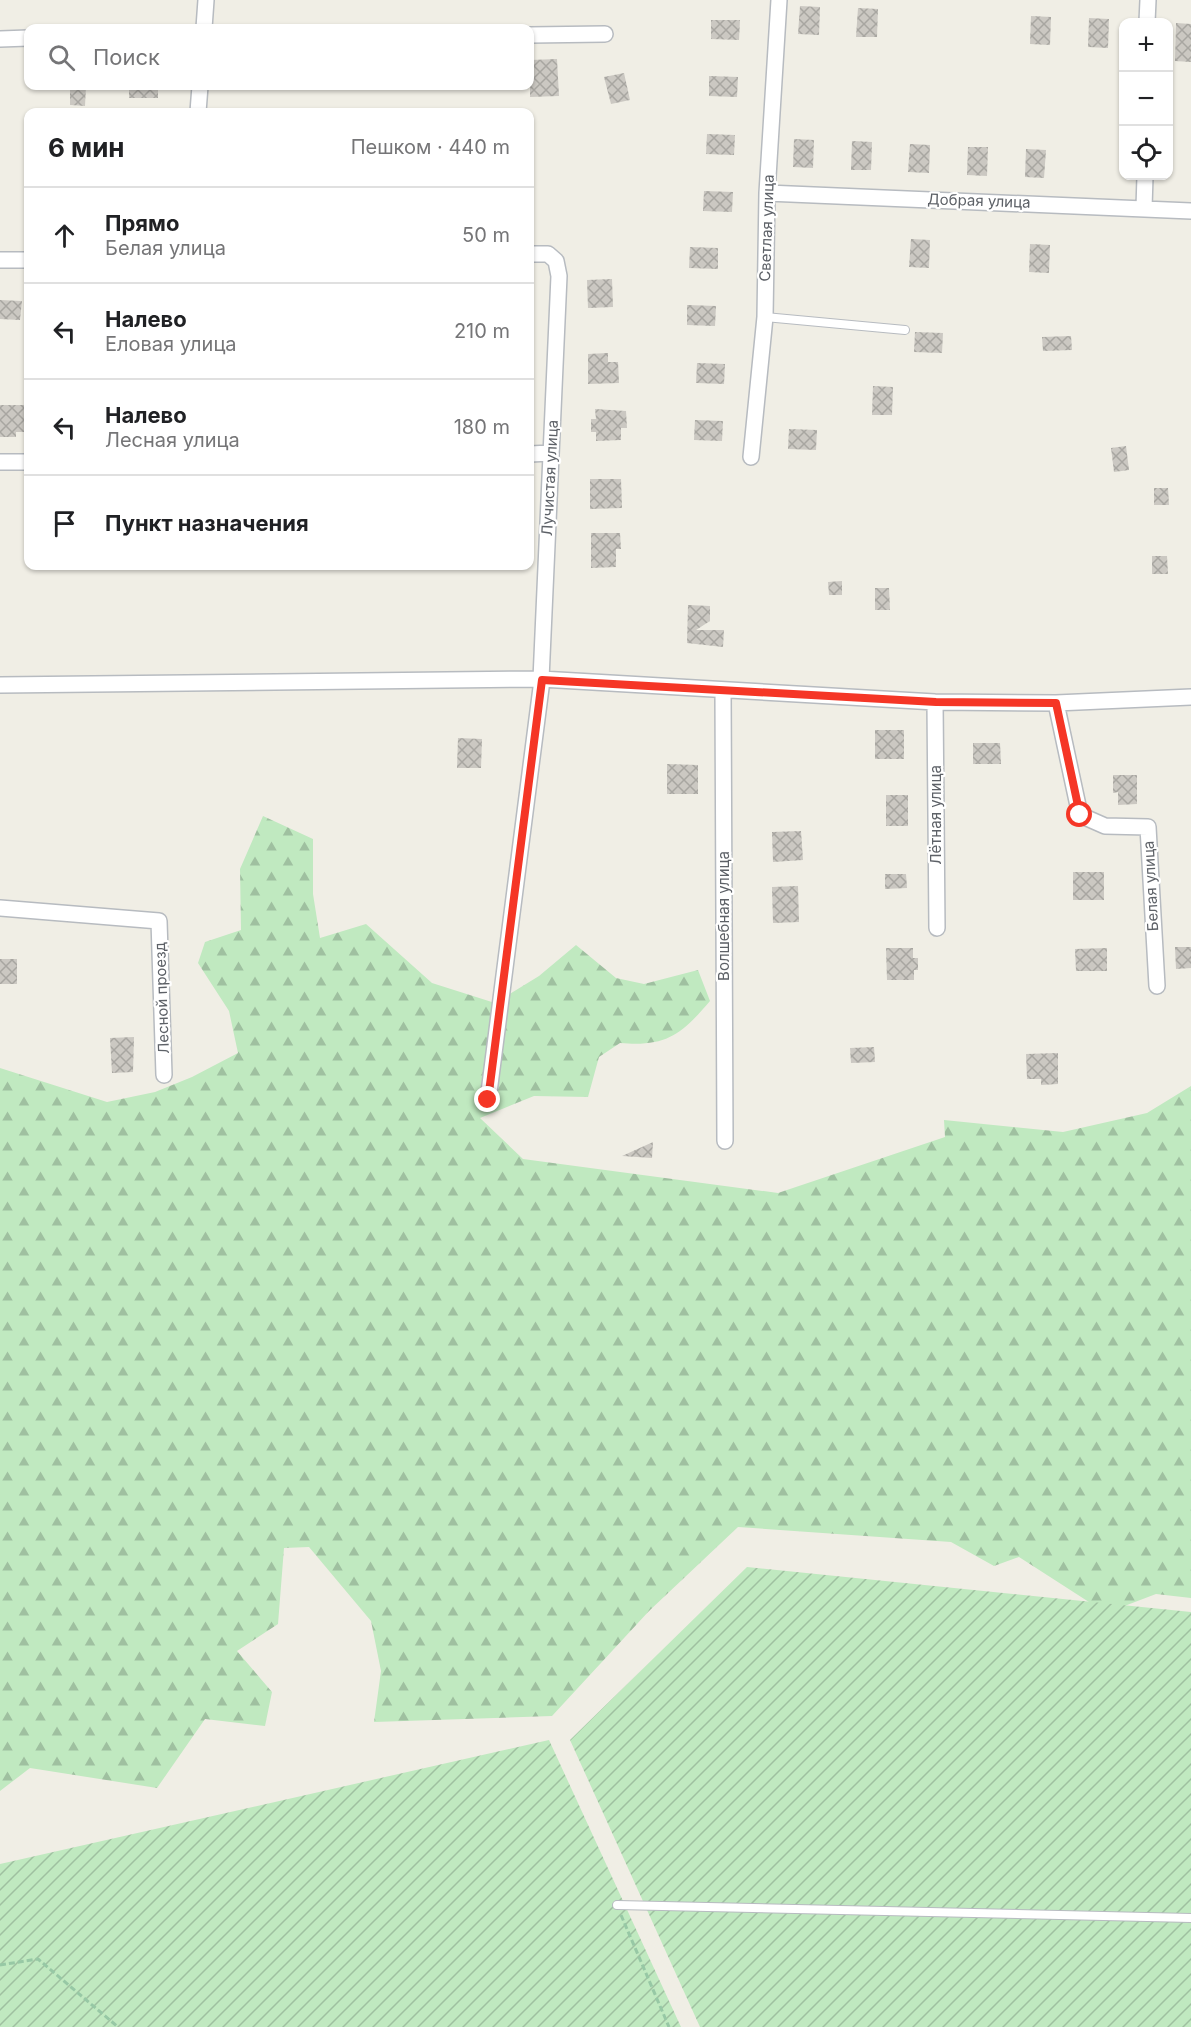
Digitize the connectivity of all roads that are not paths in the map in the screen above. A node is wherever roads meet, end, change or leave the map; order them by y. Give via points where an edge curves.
1 (206, 0) edge
2 (779, 0) edge
3 (1148, 0) edge
4 (1147, 18) edge
5 (204, 24) edge
6 (604, 34) dead end
7 (534, 35) edge
8 (24, 38) edge
9 (0, 39) edge
10 (200, 90) edge
11 (198, 108) edge
12 (1144, 180) edge
13 (767, 193) junction
14 (1144, 208) junction
15 (1191, 211) edge
16 (534, 254) edge
17 (0, 260) edge
18 (24, 260) edge
19 (765, 317) junction
20 (905, 330) dead end
21 (551, 453) junction
22 (534, 454) edge
23 (751, 457) dead end
24 (0, 462) edge
25 (24, 462) edge
26 (542, 680) junction
27 (0, 685) edge
28 (723, 690) junction
29 (1191, 697) edge
30 (936, 702) junction
31 (1056, 703) junction
32 (0, 908) edge
33 (937, 928) dead end
34 (1157, 986) dead end
35 (164, 1075) dead end
36 (488, 1100) dead end
37 (725, 1141) dead end
38 (616, 1905) road end
39 (1191, 1918) edge

1 - 5 street
2 - 13 street, Светлая улица
3 - 4 street
6 - 7 street
8 - 9 street
10 - 11 street
12 - 14 street
13 - 14 street, Добрая улица
13 - 19 street, Светлая улица
14 - 15 street, Добрая улица
16 - 21 street, Лучистая улица via 548,254 556,261 559,276
17 - 18 street
19 - 20 lane
19 - 23 street, Светлая улица
21 - 22 street
21 - 26 street, Лучистая улица
24 - 25 street
26 - 27 street
26 - 28 street
26 - 36 street, Лучистая улица
28 - 30 street
28 - 37 street, Волшебная улица
29 - 31 street
30 - 31 street
30 - 33 street, Лётная улица
31 - 34 street, Белая улица via 1080,815 1105,826 1148,827
32 - 35 street, Лесной проезд via 159,921
38 - 39 lane

